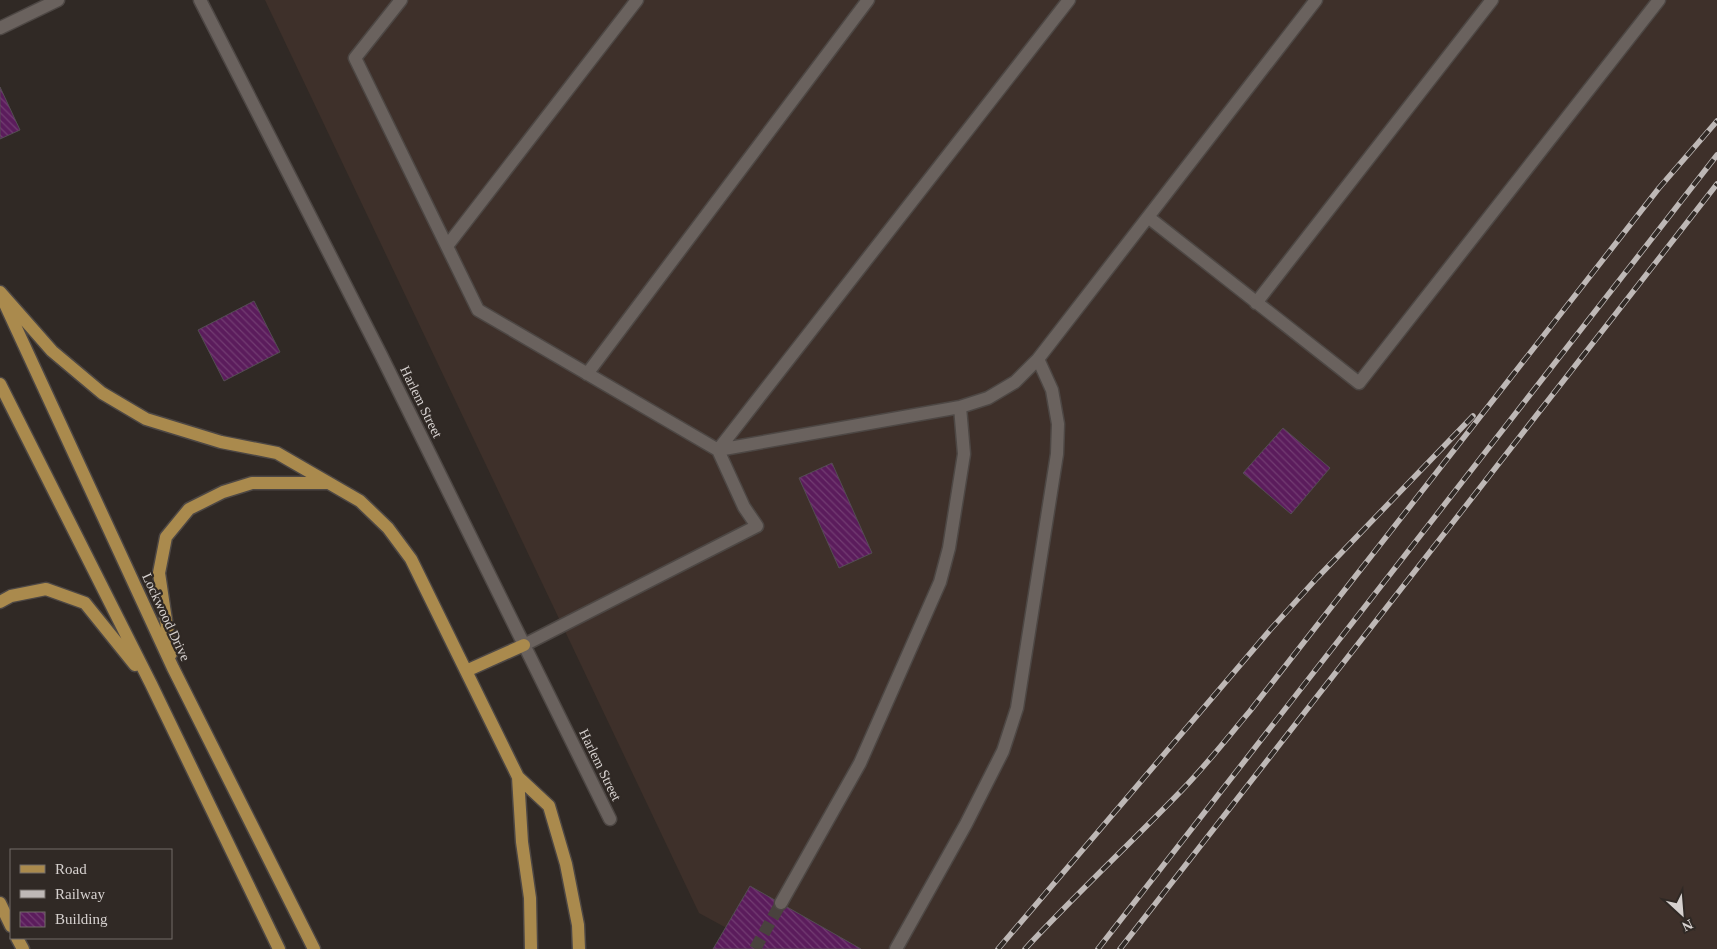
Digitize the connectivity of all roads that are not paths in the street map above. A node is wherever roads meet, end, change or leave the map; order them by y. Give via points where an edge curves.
1 (58, 0) edge
2 (200, 0) edge
3 (401, 0) edge
4 (637, 0) edge
5 (868, 0) edge
6 (1069, 0) edge
7 (1316, 0) edge
8 (1492, 0) edge
9 (1659, 0) edge
10 (0, 28) edge
11 (1148, 217) junction
12 (446, 246) junction
13 (0, 292) edge
14 (1256, 303) junction
15 (1038, 359) junction
16 (588, 374) junction
17 (0, 384) edge
18 (960, 407) junction
19 (718, 450) junction
20 (329, 483) junction
21 (0, 602) edge
22 (524, 645) junction
23 (173, 668) junction
24 (466, 671) junction
25 (151, 684) junction
26 (518, 777) junction
27 (610, 819) dead end
28 (0, 903) edge
29 (781, 903) tunnel mouth
30 (10, 924) edge
31 (279, 949) edge
32 (314, 949) edge
33 (531, 949) edge
34 (580, 949) edge
35 (896, 949) edge

1 - 10 street
2 - 22 street, Harlem Street
3 - 12 street via 355,58
4 - 12 street
5 - 16 street
6 - 19 street
7 - 11 street
8 - 14 street
9 - 14 street via 1359,383
11 - 14 street
11 - 15 street
12 - 16 street via 478,310
13 - 20 main road via 52,351 102,393 146,420 221,442 277,453
13 - 23 main road, Lockwood Drive
15 - 18 street via 1015,382 988,398
15 - 35 street via 1052,390 1058,424 1057,454 1017,708 1003,751
16 - 19 street
17 - 25 main road
18 - 19 street
18 - 29 street via 964,454 949,548 940,582 860,763
19 - 22 street via 744,507 757,526
20 - 23 main road via 252,483 222,492 189,509 166,537 159,572
20 - 24 main road via 360,501 388,528 411,559
21 - 25 main road via 11,596 46,589 85,603
22 - 24 main road
22 - 27 street, Harlem Street
23 - 32 main road, Lockwood Drive
24 - 26 main road
25 - 31 main road
26 - 33 main road via 530,898
26 - 34 main road via 549,806 566,864
28 - 30 main road

